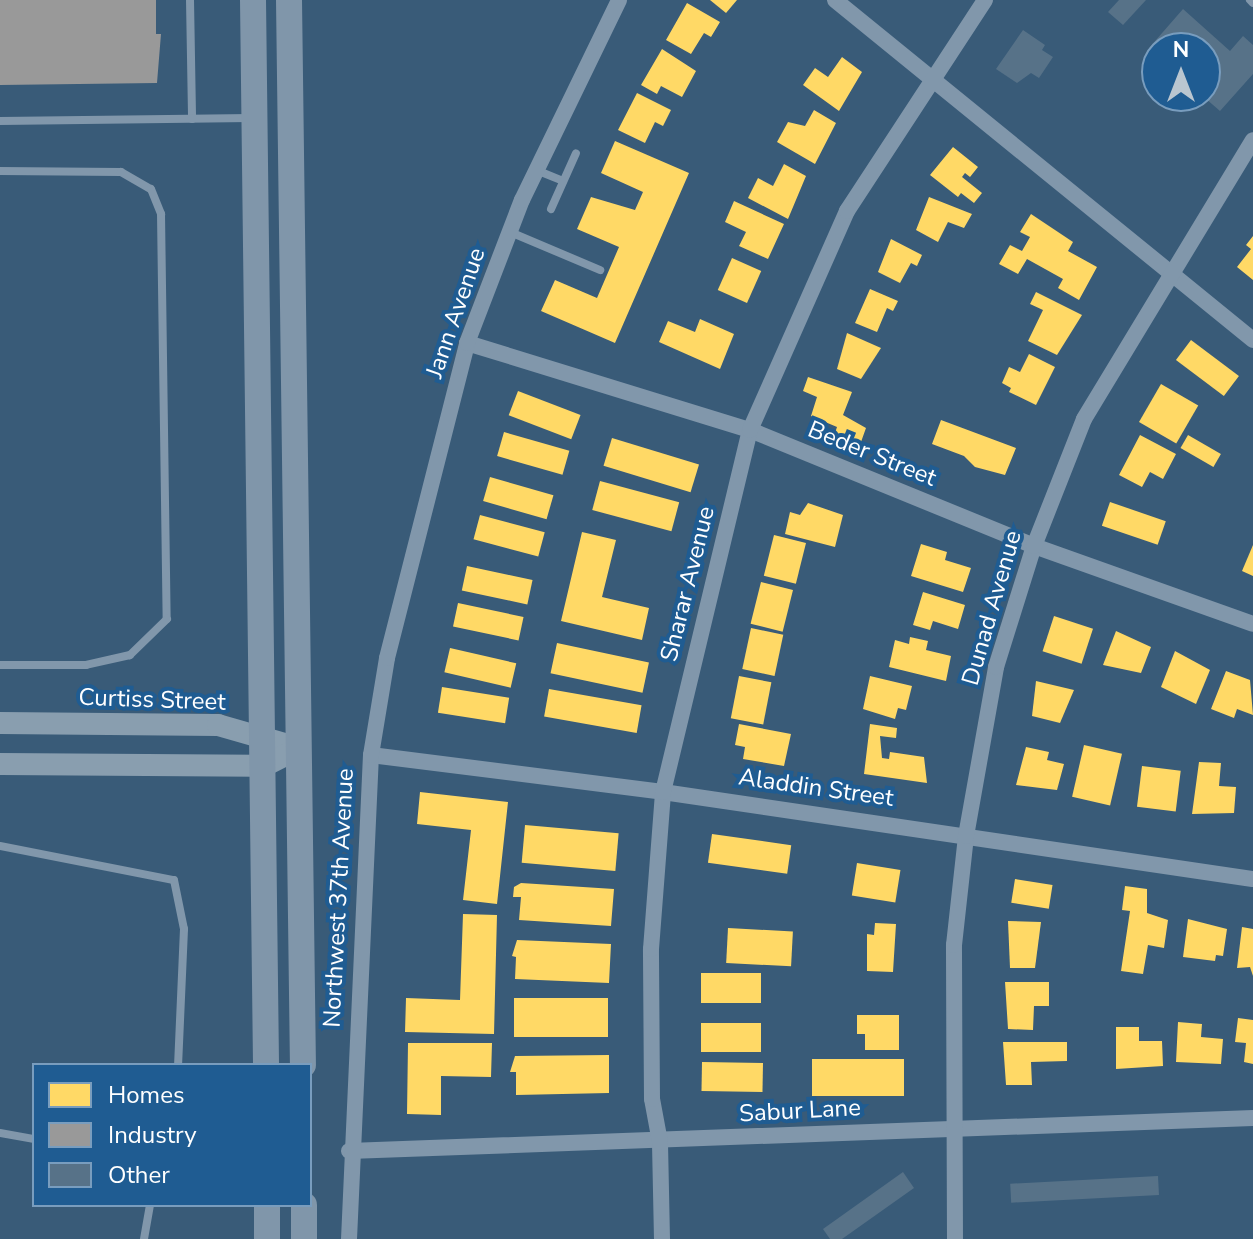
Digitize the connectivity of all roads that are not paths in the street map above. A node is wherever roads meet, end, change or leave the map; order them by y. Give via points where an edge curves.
1 (190, 0) edge
2 (253, 0) edge
3 (289, 0) edge
4 (619, 0) edge
5 (835, 0) edge
6 (985, 0) edge
7 (935, 77) junction
8 (255, 118) junction
9 (192, 119) junction
10 (0, 121) edge
11 (1253, 140) edge
12 (576, 153) dead end
13 (536, 170) junction
14 (0, 171) edge
15 (563, 181) junction
16 (551, 209) dead end
17 (509, 232) junction
18 (600, 270) dead end
19 (1168, 274) junction
20 (1253, 340) edge
21 (467, 343) junction
22 (750, 430) junction
23 (1034, 546) junction
24 (1253, 624) edge
25 (387, 658) joint
26 (0, 665) edge
27 (0, 723) edge
28 (264, 735) junction
29 (299, 748) junction
30 (371, 755) junction
31 (0, 764) edge
32 (264, 766) junction
33 (663, 792) junction
34 (966, 836) junction
35 (0, 846) edge
36 (1253, 879) edge
37 (178, 1063) edge
38 (266, 1063) edge
39 (303, 1063) edge
40 (1253, 1118) edge
41 (952, 1128) junction
42 (0, 1133) edge
43 (32, 1139) edge
44 (660, 1142) junction
45 (349, 1151) junction
46 (150, 1207) edge
47 (267, 1207) edge
48 (304, 1207) edge
49 (144, 1239) edge
50 (267, 1239) edge
51 (304, 1239) edge
52 (349, 1239) edge
53 (662, 1239) edge
54 (955, 1239) edge

1 - 9 lane
2 - 8 main road
3 - 29 main road
4 - 13 street, Jann Avenue
5 - 7 street
6 - 7 street, Sharar Avenue
7 - 19 street
7 - 22 street, Sharar Avenue via 847,211
8 - 9 lane
8 - 28 main road
9 - 10 lane
11 - 19 street, Dunad Avenue
12 - 15 lane
13 - 15 lane
13 - 17 street, Jann Avenue
14 - 26 lane via 121,172 151,189 161,214 167,619 130,655 86,665
15 - 16 lane
17 - 18 lane
17 - 21 street, Jann Avenue
19 - 20 street
19 - 23 street, Dunad Avenue via 1084,419
21 - 22 street, Beder Street
21 - 25 street, Jann Avenue
22 - 23 street, Beder Street
22 - 33 street, Sharar Avenue
23 - 24 street, Beder Street
23 - 34 street, Dunad Avenue via 996,667
25 - 30 street, Northwest 37th Avenue
27 - 28 street, Curtiss Street via 218,725
28 - 29 street, Curtiss Street
28 - 32 main road
29 - 32 street
29 - 39 main road
30 - 33 street, Aladdin Street
30 - 45 street, Northwest 37th Avenue
31 - 32 street
32 - 38 main road
33 - 34 street, Aladdin Street
33 - 44 street, Sharar Avenue via 651,949 652,1099
34 - 36 street, Aladdin Street
34 - 41 street, Dunad Avenue via 954,945
35 - 37 lane via 174,880 184,929
40 - 41 street, Sabur Lane
41 - 44 street, Sabur Lane
41 - 54 street, Dunad Avenue
42 - 43 lane
44 - 45 street, Sabur Lane
44 - 53 street, Sharar Avenue
45 - 52 street, Northwest 37th Avenue
46 - 49 lane
47 - 50 main road
48 - 51 main road

